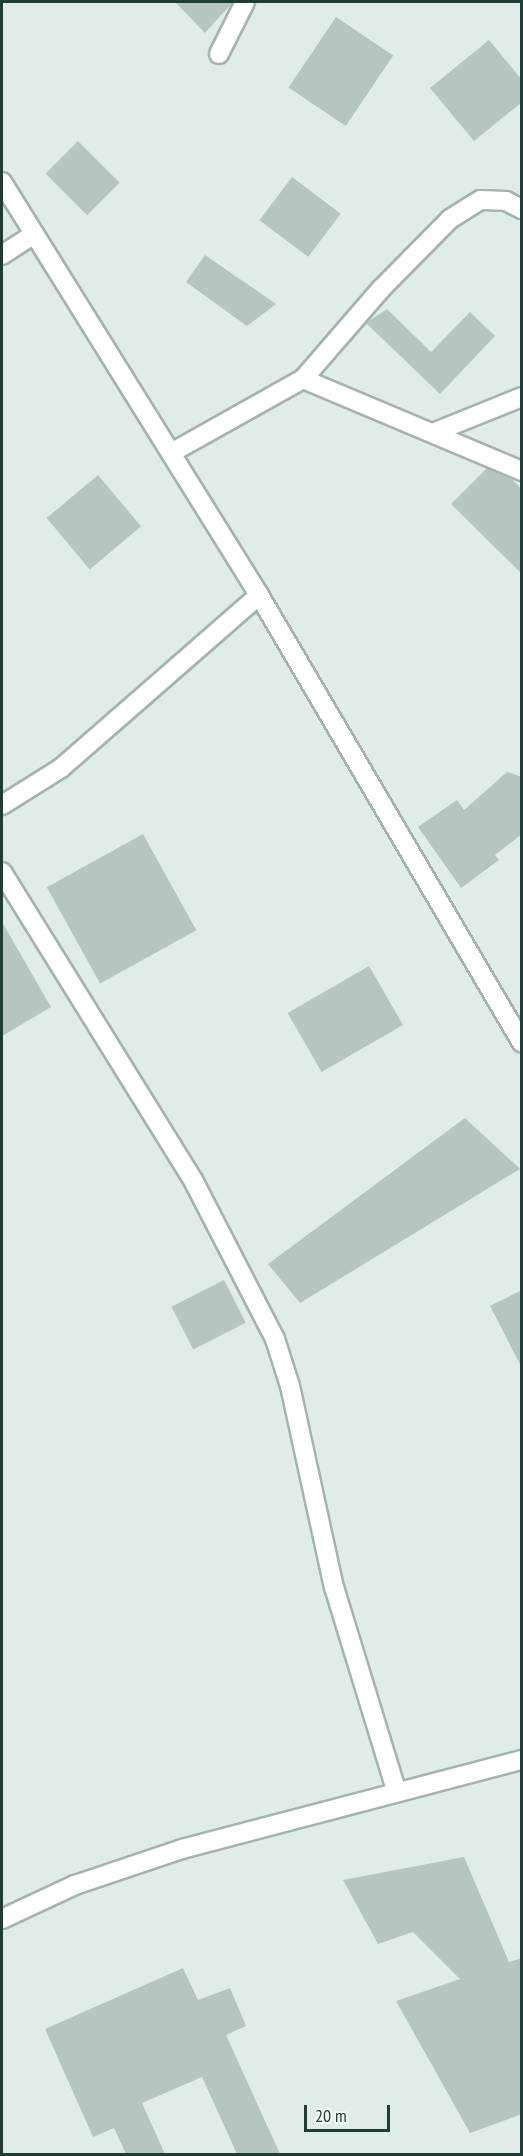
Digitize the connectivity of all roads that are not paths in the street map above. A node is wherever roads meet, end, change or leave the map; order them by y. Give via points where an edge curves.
1 (245, 2) edge
2 (219, 54) dead end
3 (2, 182) edge
4 (522, 209) edge
5 (34, 234) junction
6 (2, 255) edge
7 (303, 379) junction
8 (522, 397) edge
9 (435, 432) junction
10 (171, 453) junction
11 (522, 471) edge
12 (259, 596) junction
13 (2, 805) edge
14 (2, 872) edge
15 (522, 1043) edge
16 (522, 1760) edge
17 (397, 1793) junction
18 (2, 1919) edge

1 - 2 street
3 - 5 street
4 - 7 street via 506,201 481,200 450,219 381,289
5 - 6 street
5 - 10 street
7 - 9 street
7 - 10 street
8 - 9 street
9 - 11 street
10 - 12 street
12 - 13 street via 61,768
12 - 15 street
14 - 17 street via 192,1180 275,1339 290,1386 334,1587
16 - 17 street
17 - 18 street via 182,1849 75,1885

